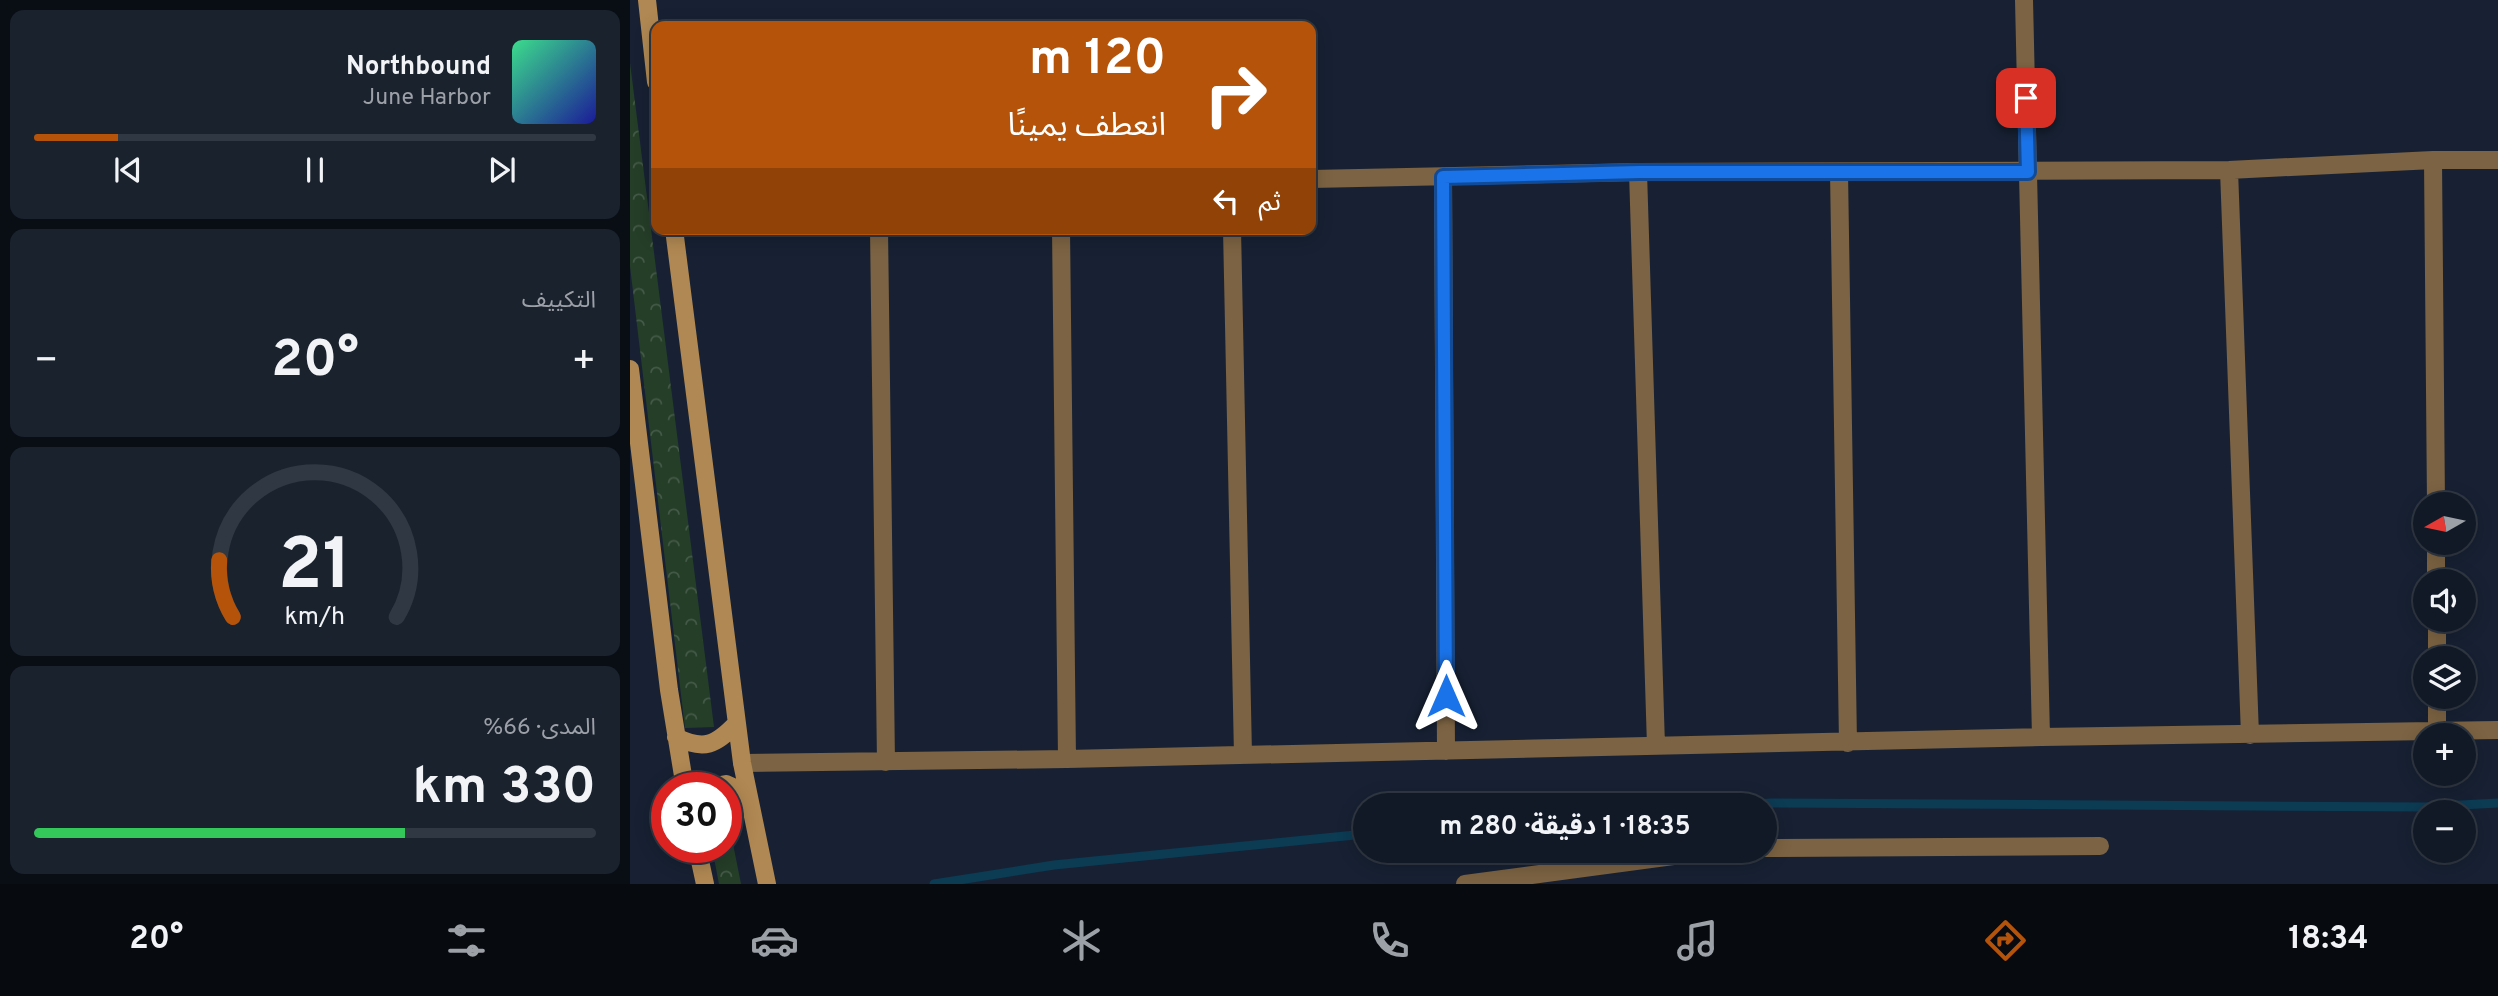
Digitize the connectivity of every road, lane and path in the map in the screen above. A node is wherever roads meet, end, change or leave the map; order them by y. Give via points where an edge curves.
1 (647, 0) edge
2 (2024, 0) edge
3 (651, 36) edge
4 (2433, 160) junction
5 (2498, 160) edge
6 (2229, 170) junction
7 (1639, 172) junction
8 (1839, 172) junction
9 (2028, 172) junction
10 (1443, 177) junction
11 (1316, 178) edge
12 (675, 235) edge
13 (879, 235) edge
14 (1060, 235) edge
15 (1232, 235) edge
16 (630, 369) edge
17 (2436, 492) edge
18 (737, 723) junction
19 (2476, 730) edge
20 (2498, 730) edge
21 (2413, 732) edge
22 (2250, 735) junction
23 (676, 737) junction
24 (2041, 737) junction
25 (1848, 743) junction
26 (1656, 746) junction
27 (1446, 751) junction
28 (1242, 755) junction
29 (1067, 759) junction
30 (886, 762) junction
31 (742, 763) junction
32 (682, 772) edge
33 (742, 791) edge
34 (748, 794) junction
35 (2100, 846) dead end
36 (1777, 848) edge
37 (700, 863) edge
38 (1621, 863) edge
39 (705, 884) edge
40 (767, 884) edge
41 (1465, 884) edge

1 - 3 street
2 - 9 street
4 - 5 street
4 - 6 street
4 - 17 street
6 - 9 street
6 - 22 street
7 - 8 street
7 - 10 street
7 - 26 street
8 - 9 street
8 - 25 street
9 - 24 street
10 - 11 street
10 - 27 street
12 - 18 street
13 - 30 street
14 - 29 street
15 - 28 street
16 - 23 street
18 - 23 street via 707,745
18 - 31 street
19 - 20 street
21 - 22 street
22 - 24 street
23 - 32 street
24 - 25 street
25 - 26 street
26 - 27 street
27 - 28 street
28 - 29 street
29 - 30 street
30 - 31 street
31 - 34 street
33 - 34 street
34 - 40 street
35 - 36 street
37 - 39 street
38 - 41 street

